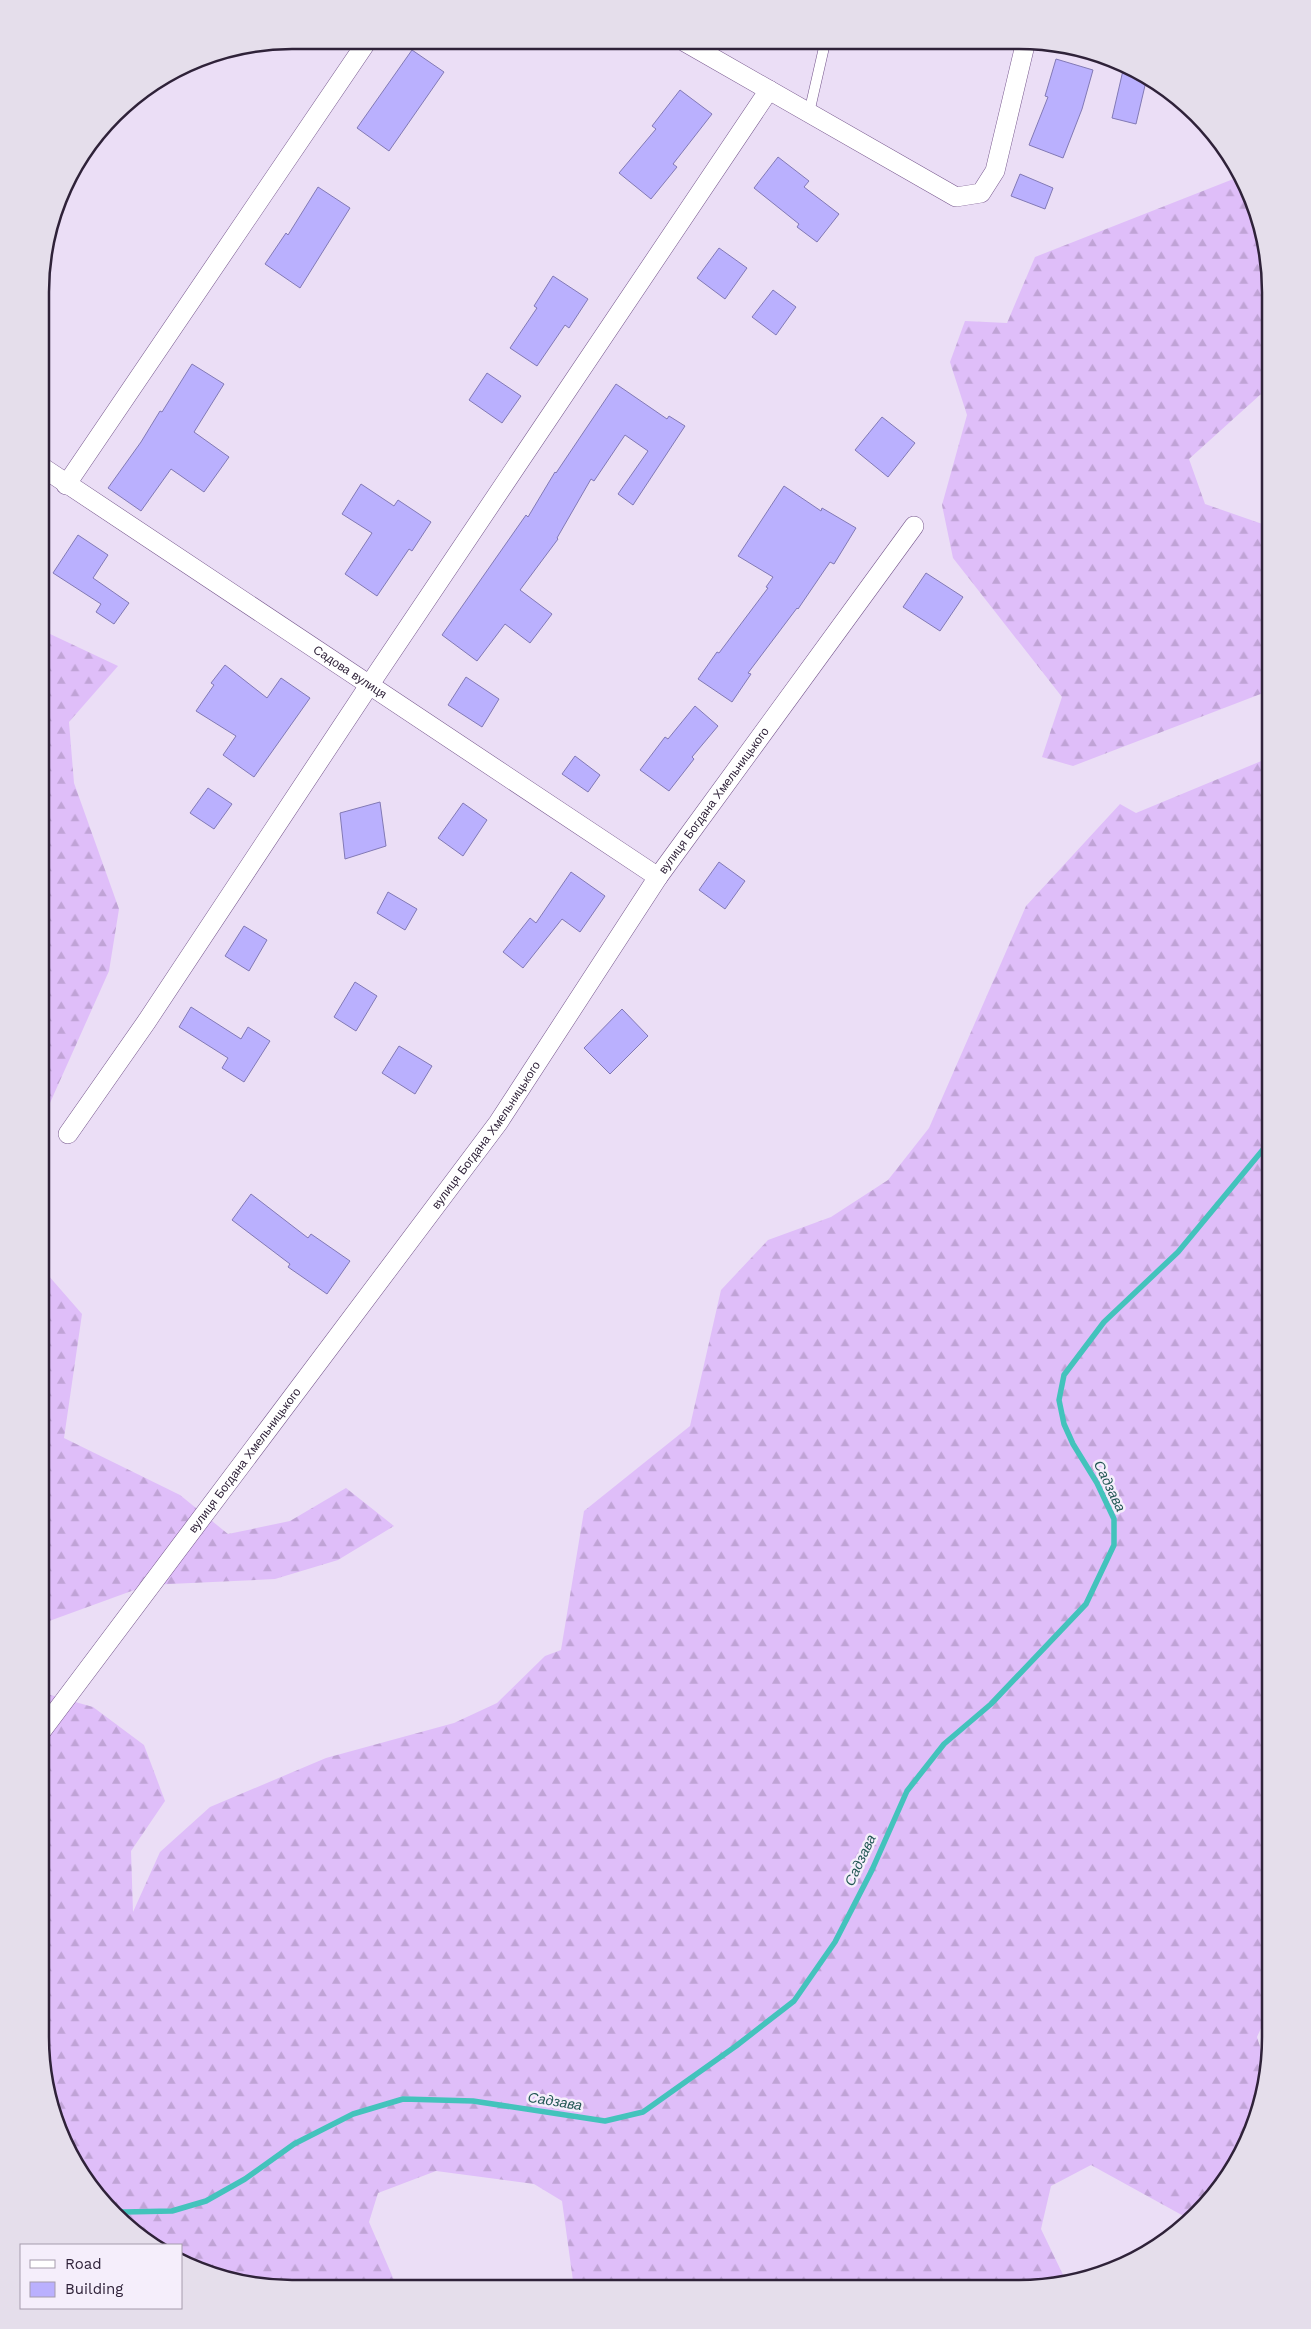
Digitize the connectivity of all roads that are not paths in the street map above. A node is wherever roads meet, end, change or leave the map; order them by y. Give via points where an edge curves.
1 (362, 49) edge
2 (698, 49) edge
3 (824, 49) edge
4 (1024, 49) edge
5 (769, 90) junction
6 (809, 113) junction
7 (49, 472) edge
8 (66, 485) junction
9 (914, 526) dead end
10 (370, 684) junction
11 (658, 877) junction
12 (68, 1134) dead end
13 (49, 1721) edge

1 - 8 street
2 - 5 street
3 - 6 lane
4 - 6 street via 995,171 981,193 956,197
5 - 6 street
5 - 10 street
7 - 8 street, Садова вулиця
8 - 10 street, Садова вулиця
9 - 11 street, вулиця Богдана Хмельницького
10 - 11 street, Садова вулиця
10 - 12 street via 147,1021
11 - 13 street, вулиця Богдана Хмельницького via 498,1123

